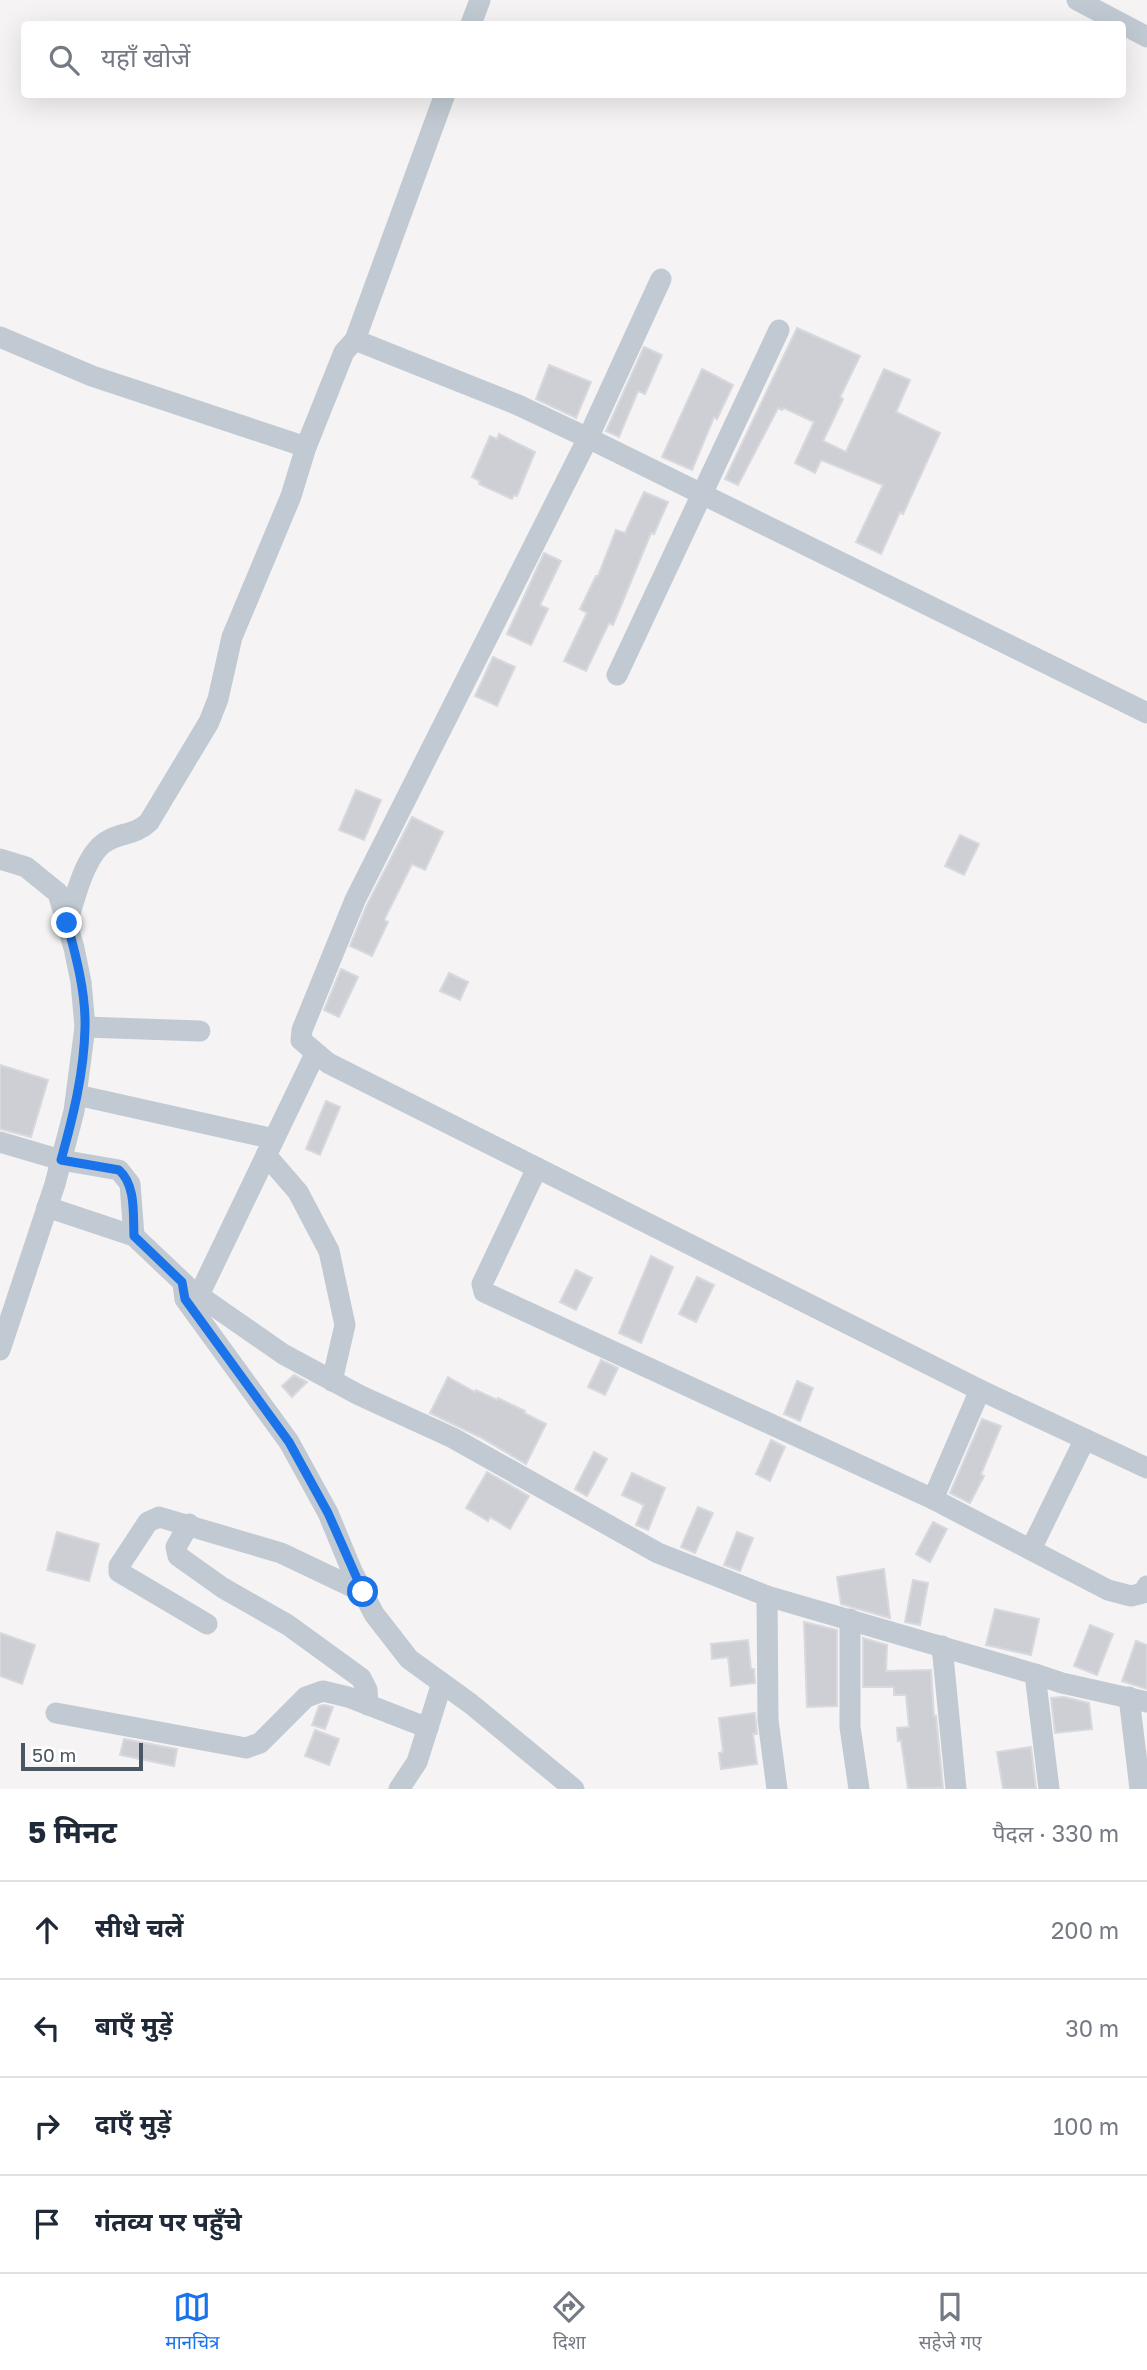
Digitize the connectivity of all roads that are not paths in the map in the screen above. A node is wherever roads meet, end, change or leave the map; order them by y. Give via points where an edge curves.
1 (480, 0) edge
2 (1077, 0) edge
3 (472, 21) edge
4 (1117, 21) edge
5 (1126, 26) edge
6 (1147, 37) edge
7 (444, 98) edge
8 (661, 279) dead end
9 (779, 330) dead end
10 (0, 337) edge
11 (355, 340) junction
12 (588, 438) junction
13 (306, 447) junction
14 (701, 494) junction
15 (617, 675) dead end
16 (1147, 713) edge
17 (0, 859) edge
18 (67, 923) junction
19 (85, 1027) junction
20 (200, 1031) dead end
21 (315, 1054) junction
22 (77, 1095) junction
23 (0, 1142) edge
24 (270, 1147) junction
25 (61, 1160) junction
26 (537, 1168) junction
27 (47, 1207) junction
28 (134, 1236) junction
29 (190, 1288) junction
30 (7, 1303) edge
31 (0, 1350) edge
32 (332, 1381) junction
33 (980, 1390) junction
34 (1085, 1439) junction
35 (1147, 1468) edge
36 (933, 1499) junction
37 (189, 1524) junction
38 (1031, 1549) junction
39 (1147, 1586) edge
40 (363, 1592) junction
41 (767, 1596) junction
42 (850, 1619) junction
43 (207, 1624) dead end
44 (942, 1646) junction
45 (1035, 1674) junction
46 (442, 1683) junction
47 (1138, 1699) edge
48 (368, 1705) junction
49 (56, 1713) dead end
50 (428, 1728) junction
51 (399, 1789) edge
52 (574, 1789) edge
53 (777, 1789) edge
54 (859, 1789) edge
55 (956, 1789) edge
56 (1049, 1789) edge
57 (1140, 1789) edge

1 - 3 street
2 - 4 street
5 - 6 street
7 - 11 street
8 - 12 street
9 - 14 street
10 - 13 street via 92,376
11 - 12 street
11 - 13 street via 344,352
12 - 14 street
12 - 21 street via 355,901 302,1030 301,1041
13 - 18 street via 291,496 232,637 209,722 149,822 141,830 107,840 96,850 85,868
14 - 15 street
14 - 16 street
17 - 18 street via 26,867 58,893
18 - 19 street via 81,982
19 - 20 street
19 - 22 street
21 - 24 street
21 - 26 street
22 - 24 street
22 - 25 street
23 - 25 street
24 - 29 street
24 - 32 street via 329,1251 345,1325
25 - 27 street
25 - 28 street via 119,1170 126,1176
26 - 33 street
26 - 36 street via 482,1284 484,1292
27 - 28 street
27 - 30 street
28 - 29 street
29 - 32 street via 283,1354
29 - 40 street via 185,1299 289,1442 328,1513
30 - 31 street
32 - 41 street via 453,1438 658,1553
33 - 34 street
33 - 36 street
34 - 35 street
34 - 38 street
36 - 38 street
37 - 40 street via 281,1553
37 - 43 street via 159,1517 148,1522 119,1572
37 - 48 street via 176,1547 178,1556 288,1625 361,1678
38 - 39 street via 1119,1594 1131,1596
40 - 46 street via 374,1615 408,1659
41 - 42 street
41 - 53 street via 768,1720
42 - 44 street
42 - 54 street via 850,1727
44 - 45 street
44 - 55 street
45 - 47 street
45 - 56 street
46 - 50 street
46 - 52 street
47 - 57 street
48 - 49 street via 323,1691 314,1693 260,1743 246,1748
48 - 50 street
50 - 51 street via 417,1762

